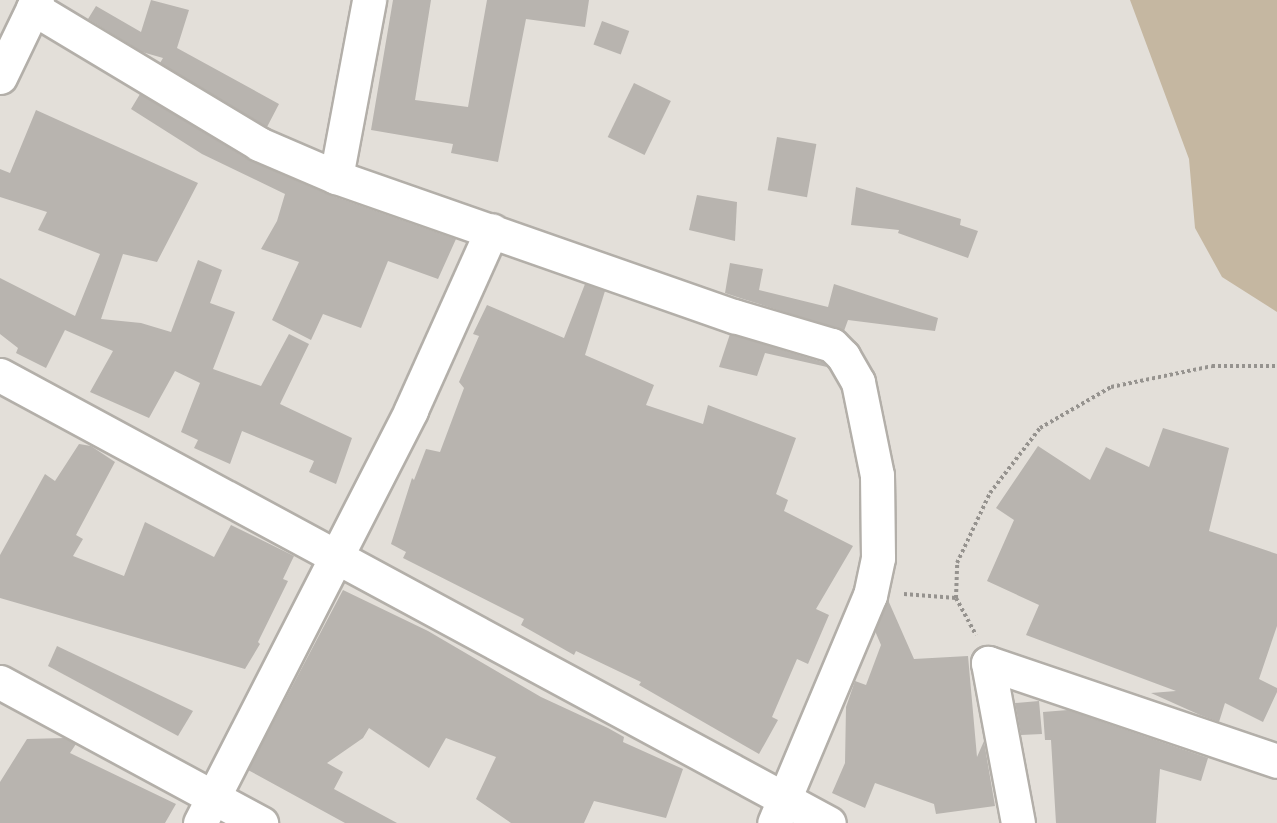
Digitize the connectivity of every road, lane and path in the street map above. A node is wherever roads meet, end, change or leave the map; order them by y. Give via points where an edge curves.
1 (369, 0) edge
2 (35, 4) edge
3 (0, 76) edge
4 (336, 177) junction
5 (492, 230) junction
6 (1277, 366) edge
7 (0, 375) edge
8 (337, 556) junction
9 (870, 595) junction
10 (956, 598) junction
11 (988, 663) junction
12 (0, 682) edge
13 (1277, 761) edge
14 (206, 811) edge
15 (780, 811) edge
16 (261, 823) edge
17 (829, 823) edge
18 (1018, 823) edge

1 - 4 street
2 - 3 street
2 - 4 street via 259,144
4 - 5 street
5 - 8 street via 411,410
5 - 9 street via 734,316 832,345 858,382 877,475 878,558
6 - 10 path via 1212,366 1111,387 1040,428 990,494 957,563
7 - 8 street
8 - 14 street
8 - 15 street
9 - 10 path
9 - 15 street
10 - 11 path
11 - 13 street
11 - 18 street
12 - 14 street
14 - 16 street
15 - 17 street

